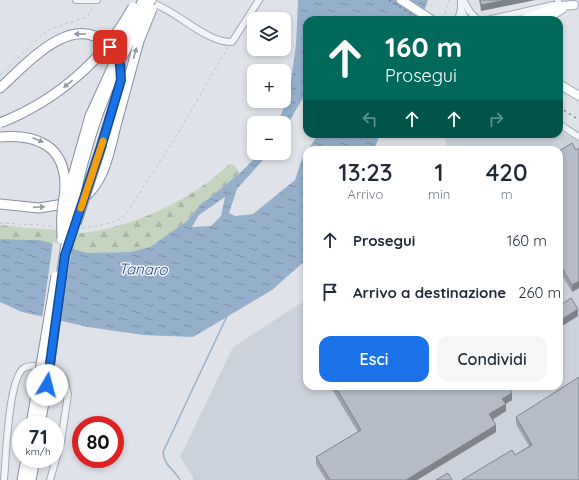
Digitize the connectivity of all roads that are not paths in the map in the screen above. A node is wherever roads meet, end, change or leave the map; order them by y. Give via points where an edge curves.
1 (76, 0) edge
2 (92, 0) edge
3 (97, 0) edge
4 (137, 0) edge
5 (142, 0) edge
6 (150, 0) edge
7 (156, 0) edge
8 (259, 0) edge
9 (401, 0) edge
10 (462, 0) edge
11 (558, 3) edge
12 (577, 3) edge
13 (461, 9) junction
14 (426, 16) edge
15 (459, 16) edge
16 (464, 16) edge
17 (474, 16) edge
18 (505, 16) edge
19 (530, 16) edge
20 (550, 16) edge
21 (563, 87) edge
22 (0, 88) edge
23 (563, 90) edge
24 (578, 96) edge
25 (0, 123) edge
26 (563, 127) edge
27 (0, 137) edge
28 (579, 137) edge
29 (0, 204) edge
30 (62, 239) junction
31 (65, 255) junction
32 (42, 384) junction
33 (33, 416) edge
34 (40, 416) edge
35 (24, 468) edge
36 (34, 468) edge
37 (4, 480) edge
38 (22, 480) edge
39 (32, 480) edge
40 (50, 480) edge

1 - 2 street
2 - 3 street
4 -> 25 highway, bridge via 103,51 78,76 39,104
5 - 8 street via 160,4 213,38 224,42 232,42
5 - 30 highway, bridge via 90,116 73,176
6 - 31 highway, bridge via 95,124 79,179
29 -> 7 highway, bridge via 23,208 58,206 79,201 90,193 102,176 139,41
9 - 14 main road
10 - 13 street
10 - 17 street
11 - 12 main road
11 - 18 street
11 - 19 main road
12 - 20 main road
13 - 15 street
13 - 16 street
21 - 24 main road
31 -> 22 highway, bridge via 121,80 117,54 103,40 94,36 82,33 62,38 41,51
23 - 24 main road
26 - 28 street
27 -> 30 highway, bridge via 22,136 39,140 47,144 58,158 65,186 61,215
30 - 32 highway, bridge
31 - 32 highway, bridge
32 - 33 highway
32 - 34 highway
35 - 38 highway
36 - 39 highway
37 - 40 street via 8,424 15,384 18,375 29,366 57,371 67,386 61,442

